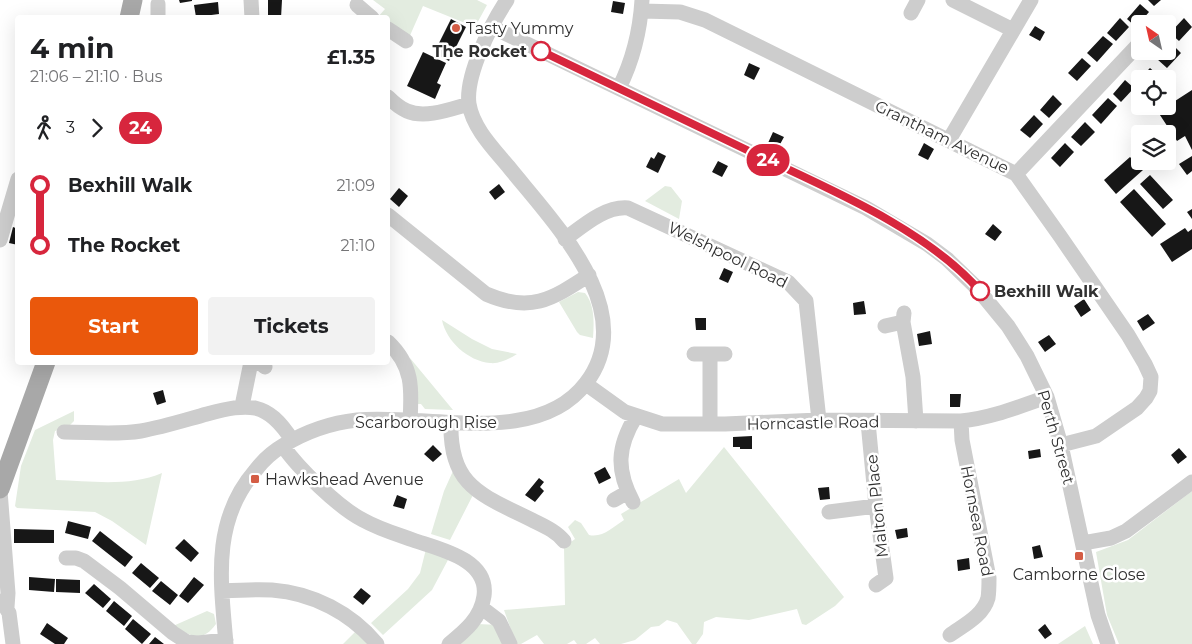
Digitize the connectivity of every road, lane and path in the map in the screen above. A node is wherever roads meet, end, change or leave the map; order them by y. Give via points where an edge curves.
1 (133, 0) edge
2 (251, 0) edge
3 (507, 0) edge
4 (953, 0) edge
5 (1030, 0) edge
6 (358, 5) dead end
7 (642, 5) edge
8 (130, 15) edge
9 (252, 15) edge
10 (369, 15) edge
11 (492, 27) junction
12 (390, 30) edge
13 (1013, 30) junction
14 (406, 41) dead end
15 (1131, 57) edge
16 (619, 88) junction
17 (390, 98) edge
18 (469, 104) junction
19 (949, 140) junction
20 (1016, 174) junction
21 (15, 192) edge
22 (390, 217) edge
23 (8, 222) edge
24 (565, 239) junction
25 (0, 240) edge
26 (589, 275) junction
27 (885, 326) dead end
28 (390, 344) edge
29 (694, 354) dead end
30 (45, 365) edge
31 (258, 365) edge
32 (586, 384) junction
33 (1047, 397) junction
34 (242, 406) junction
35 (636, 416) junction
36 (410, 420) junction
37 (819, 420) junction
38 (916, 421) junction
39 (961, 421) junction
40 (451, 422) junction
41 (868, 422) junction
42 (710, 424) junction
43 (74, 429) dead end
44 (287, 443) junction
45 (1061, 445) junction
46 (1192, 482) edge
47 (0, 490) edge
48 (614, 500) dead end
49 (876, 506) junction
50 (829, 512) dead end
51 (564, 541) dead end
52 (1083, 543) junction
53 (66, 558) dead end
54 (876, 585) dead end
55 (222, 591) junction
56 (3, 602) edge
57 (482, 608) junction
58 (950, 635) dead end
59 (226, 642) edge
60 (13, 644) edge
61 (377, 644) edge
62 (450, 644) edge
63 (510, 644) edge
64 (1108, 644) edge

1 - 8 main road
2 - 9 street
3 - 11 street, Scarborough Rise
4 - 13 street
5 - 13 street
6 - 10 street
7 - 16 street via 634,52
7 - 19 street, Grantham Avenue via 705,20
11 - 16 street, Perth Street
11 - 18 street, Scarborough Rise via 476,61 469,85
12 - 14 street
13 - 19 street
15 - 20 street
16 - 33 street, Perth Street via 866,208 927,244 947,259 992,305 1027,356
17 - 18 street via 413,113
18 - 24 street, Scarborough Rise via 488,141
19 - 20 street, Grantham Avenue
20 - 45 street, Grantham Avenue via 1128,335 1151,377 1150,391 1137,408 1096,436
21 - 23 street
22 - 26 street via 486,294 503,301 520,303 553,297
23 - 25 street
24 - 26 street, Scarborough Rise
24 - 37 street, Welshpool Road via 611,209 628,208 788,282 806,301
26 - 32 street, Scarborough Rise via 602,308 603,341 595,369
27 - 38 street via 904,318 914,377
28 - 36 street via 408,373 412,392
29 - 42 street via 717,354
30 - 47 main road
31 - 34 street
32 - 35 street, Horncastle Road via 625,412
32 - 40 street, Scarborough Rise via 570,399 538,415 506,422
33 - 39 street, Horncastle Road via 1000,414
33 - 45 street, Perth Street
34 - 43 street via 138,431
34 - 44 street via 272,416 282,426
35 - 42 street, Horncastle Road via 662,424
35 - 48 street via 620,457 621,473 631,496
36 - 40 street, Scarborough Rise
36 - 44 street, Scarborough Rise via 343,422 325,426
37 - 41 street, Horncastle Road
37 - 42 street, Horncastle Road
38 - 39 street, Horncastle Road
38 - 41 street, Horncastle Road
39 - 58 street, Hornsea Road via 989,578 988,598 976,616
40 - 51 street via 450,440 456,462 473,488 553,530
41 - 49 street, Malton Place
44 - 55 street, Scarborough Rise via 265,459 246,481 232,507 223,545
44 - 57 street via 295,462 352,514 383,530 442,550 469,564 484,584
45 - 52 street, Perth Street
46 - 52 street via 1126,531 1111,538
47 - 56 street via 8,593
49 - 50 street via 846,516
49 - 54 street, Malton Place via 886,578
52 - 64 street, Perth Street via 1098,615
53 - 59 street via 84,561 187,642
55 - 59 street, Scarborough Rise
55 - 61 street via 268,590 302,595 351,619
56 - 60 street
57 - 62 street via 472,624
57 - 63 street via 499,621

